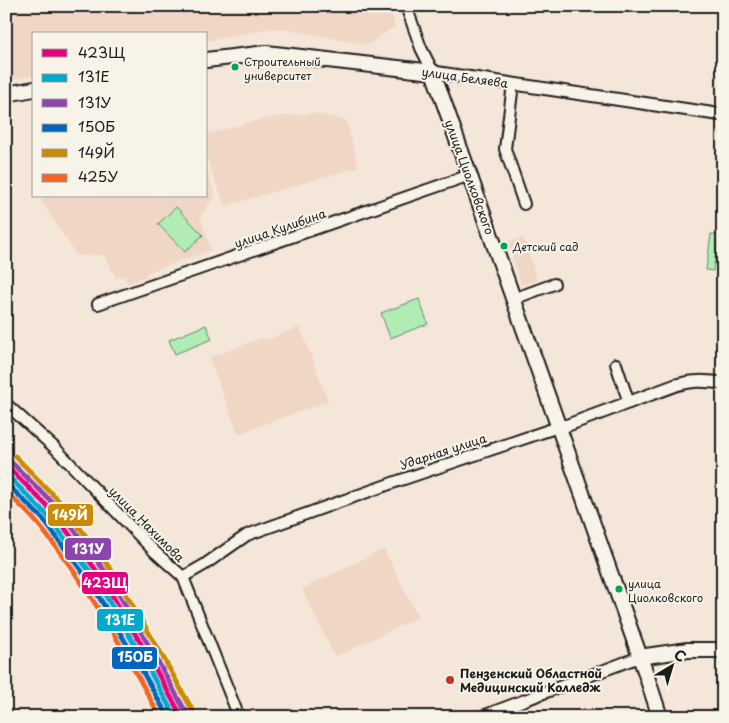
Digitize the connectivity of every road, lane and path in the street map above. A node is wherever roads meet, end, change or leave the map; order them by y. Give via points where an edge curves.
1 (406, 6) edge
2 (208, 60) edge
3 (433, 72) junction
4 (513, 84) junction
5 (32, 89) edge
6 (6, 94) edge
7 (723, 115) edge
8 (470, 175) junction
9 (524, 204) dead end
10 (554, 284) dead end
11 (513, 298) junction
12 (98, 304) dead end
13 (616, 364) dead end
14 (723, 383) edge
15 (629, 403) junction
16 (6, 404) edge
17 (558, 427) junction
18 (183, 577) junction
19 (723, 650) edge
20 (639, 657) junction
21 (239, 717) edge
22 (480, 717) edge
23 (660, 717) edge

1 - 3 street, улица Циолковского
2 - 3 main road, улица Беляева via 266,53
3 - 4 street, улица Беляева
3 - 8 main road, улица Циолковского
4 - 7 street, улица Беляева
4 - 9 street via 504,149
5 - 6 main road
8 - 11 main road, улица Циолковского
8 - 12 street, улица Кулибина
10 - 11 street
11 - 17 main road, улица Циолковского
13 - 15 street
14 - 15 street, Ударная улица via 690,381
15 - 17 street, Ударная улица
16 - 18 street, улица Нахимова via 55,448
17 - 18 street, Ударная улица via 247,535
17 - 20 main road, улица Циолковского
18 - 21 street, улица Нахимова
19 - 20 main road via 688,650
20 - 22 street
20 - 23 main road, улица Циолковского

